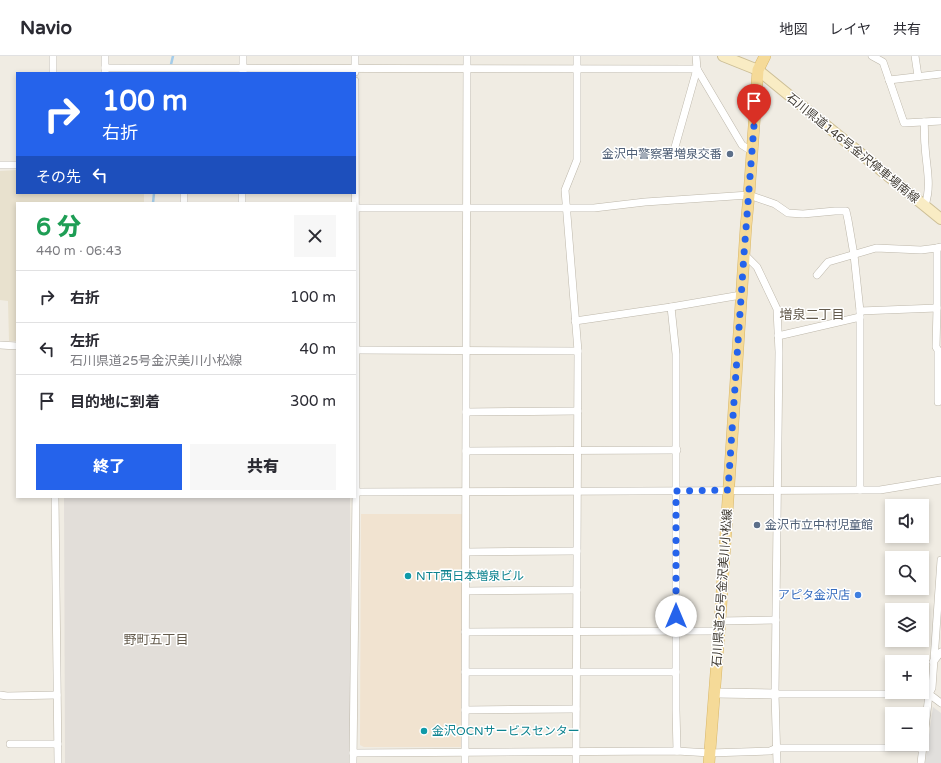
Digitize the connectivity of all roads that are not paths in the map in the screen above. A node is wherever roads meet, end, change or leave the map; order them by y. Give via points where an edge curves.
1 (54, 56) edge
2 (105, 56) edge
3 (243, 56) edge
4 (355, 56) edge
5 (467, 56) edge
6 (577, 56) edge
7 (696, 56) edge
8 (723, 56) edge
9 (765, 56) edge
10 (872, 56) edge
11 (915, 56) edge
12 (882, 59) edge
13 (467, 68) junction
14 (577, 68) junction
15 (697, 69) junction
16 (105, 70) edge
17 (758, 70) junction
18 (186, 71) edge
19 (243, 71) edge
20 (355, 71) edge
21 (54, 72) edge
22 (941, 74) edge
23 (918, 76) junction
24 (889, 80) junction
25 (941, 121) edge
26 (924, 122) junction
27 (675, 147) dead end
28 (753, 152) junction
29 (0, 165) edge
30 (16, 165) edge
31 (749, 195) junction
32 (925, 205) junction
33 (356, 208) edge
34 (467, 208) junction
35 (567, 208) junction
36 (941, 219) edge
37 (939, 248) edge
38 (744, 254) junction
39 (854, 255) junction
40 (817, 275) dead end
41 (741, 295) junction
42 (671, 307) junction
43 (937, 308) junction
44 (860, 314) junction
45 (575, 321) junction
46 (778, 336) junction
47 (0, 345) edge
48 (16, 346) edge
49 (356, 350) edge
50 (466, 350) junction
51 (578, 351) junction
52 (938, 402) dead end
53 (578, 411) junction
54 (466, 412) junction
55 (677, 450) junction
56 (466, 451) junction
57 (577, 451) junction
58 (941, 480) edge
59 (728, 490) junction
60 (778, 490) junction
61 (860, 490) junction
62 (466, 491) junction
63 (577, 491) junction
64 (676, 491) junction
65 (356, 492) edge
66 (55, 498) edge
67 (356, 498) edge
68 (577, 551) junction
69 (466, 552) junction
70 (941, 560) edge
71 (577, 590) junction
72 (466, 591) junction
73 (776, 620) junction
74 (720, 626) junction
75 (466, 632) junction
76 (577, 632) junction
77 (676, 632) junction
78 (941, 652) edge
79 (933, 662) junction
80 (465, 672) junction
81 (577, 672) junction
82 (676, 672) junction
83 (715, 693) junction
84 (775, 694) junction
85 (885, 694) edge
86 (929, 694) joint
87 (0, 695) edge
88 (57, 695) junction
89 (941, 703) edge
90 (465, 710) junction
91 (576, 710) junction
92 (10, 744) dead end
93 (58, 744) junction
94 (777, 748) junction
95 (885, 748) edge
96 (677, 751) junction
97 (922, 751) edge
98 (465, 752) junction
99 (576, 752) junction
100 (353, 753) junction
101 (710, 758) edge
102 (58, 763) edge
103 (353, 763) edge
104 (465, 763) edge
105 (576, 763) edge
106 (778, 763) edge
107 (921, 763) edge

1 - 21 street
2 - 16 street
3 - 19 street
4 - 20 street
5 - 13 street
6 - 14 street
7 - 15 street
8 - 17 main road, 石川県道146号金沢停車場南線
9 - 17 main road, 石川県道25号金沢美川小松線
10 - 12 street
11 - 23 street
12 - 24 street
13 - 14 street
13 - 20 street
13 - 34 street
14 - 15 street
14 - 35 street via 577,160 565,190
15 - 27 street
15 - 28 street via 742,146
16 - 18 street via 170,68
17 - 28 main road, 石川県道25号金沢美川小松線
17 - 32 main road, 石川県道146号金沢停車場南線
18 - 19 street
19 - 20 street
22 - 23 street
23 - 24 street
24 - 26 street via 904,123
25 - 26 street
26 - 32 street via 929,186
28 - 31 main road, 石川県道25号金沢美川小松線
29 - 30 street
31 - 35 street
31 - 38 main road, 石川県道25号金沢美川小松線
31 - 39 street via 775,204 788,213 846,212
32 - 36 main road, 石川県道146号金沢停車場南線
33 - 34 street
34 - 35 street
34 - 50 street
35 - 45 street
37 - 39 street via 876,248
37 - 43 street
38 - 41 main road, 石川県道25号金沢美川小松線
38 - 46 street via 757,267 777,309
39 - 40 street via 828,262
39 - 44 street
41 - 42 street
41 - 59 main road, 石川県道25号金沢美川小松線
42 - 45 street
42 - 55 street via 676,354
43 - 44 street
43 - 52 street
44 - 46 street
44 - 61 street
45 - 51 street
46 - 60 street
47 - 48 street
49 - 50 street
50 - 51 street
50 - 54 street
51 - 53 street
53 - 54 street
53 - 57 street
54 - 56 street
55 - 57 street
55 - 64 street
56 - 57 street
56 - 62 street
57 - 63 street
58 - 61 street via 880,490
59 - 60 street
59 - 64 street
59 - 74 main road, 石川県道25号金沢美川小松線
60 - 61 street
60 - 73 street
62 - 63 street
62 - 65 street
62 - 69 street
63 - 64 street
63 - 68 street
64 - 77 street
66 - 88 street
67 - 100 street
68 - 69 street
68 - 71 street
69 - 72 street
70 - 79 street
71 - 72 street
71 - 76 street
72 - 75 street
73 - 74 street
73 - 84 street
74 - 77 street
74 - 83 main road, 石川県道25号金沢美川小松線
75 - 76 street
75 - 80 street
76 - 77 street
76 - 81 street
77 - 82 street
78 - 79 street
79 - 86 street via 932,688
80 - 81 street
80 - 90 street
81 - 82 street
81 - 91 street
82 - 96 street
83 - 84 street
83 - 101 main road, 石川県道25号金沢美川小松線
84 - 85 street
84 - 94 street
86 - 89 street
87 - 88 street
88 - 93 street
90 - 91 street
90 - 98 street
91 - 99 street
92 - 93 street
93 - 102 street
94 - 95 street
94 - 101 street
94 - 106 street
96 - 99 street
96 - 101 street
97 - 107 street
98 - 99 street
98 - 100 street
98 - 104 street
99 - 105 street
100 - 103 street

